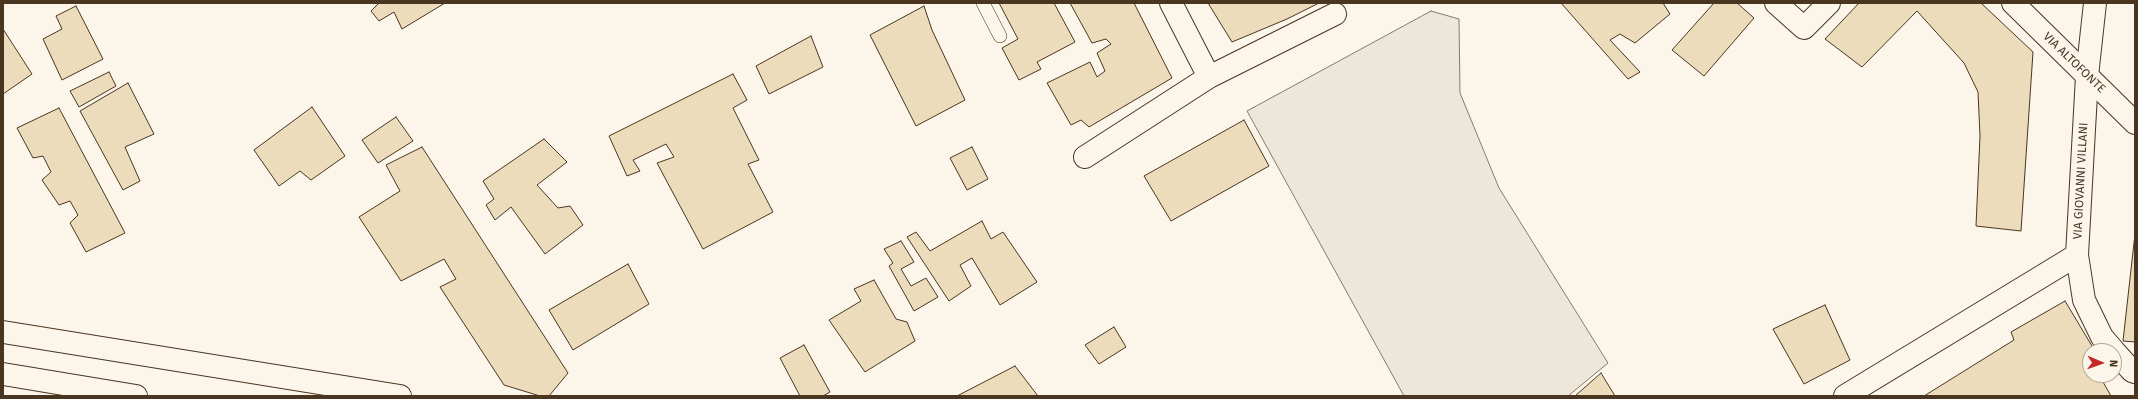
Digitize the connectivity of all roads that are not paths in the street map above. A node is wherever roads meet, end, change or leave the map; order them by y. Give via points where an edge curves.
1 (983, 3) edge
2 (1171, 3) edge
3 (1776, 3) edge
4 (1829, 3) edge
5 (2013, 3) edge
6 (2095, 3) edge
7 (1336, 14) dead end
8 (1000, 36) dead end
9 (1209, 76) junction
10 (2088, 76) junction
11 (2135, 123) edge
12 (1085, 157) dead end
13 (2077, 255) junction
14 (3, 332) edge
15 (2107, 343) edge
16 (2122, 360) edge
17 (2135, 372) edge
18 (3, 374) edge
19 (136, 396) edge
20 (400, 396) edge
21 (1845, 396) edge

1 - 8 lane
2 - 9 street
3 - 4 street via 1804,28
5 - 10 street, VIA ALTOFONTE
6 - 10 street, VIA GIOVANNI VILLANI
7 - 9 street
9 - 12 street
10 - 11 street, VIA ALTOFONTE
10 - 13 street, VIA GIOVANNI VILLANI
13 - 15 street, VIA GIOVANNI VILLANI via 2084,300
13 - 21 street
14 - 20 street
16 - 17 street, VIA GIOVANNI VILLANI
18 - 19 street

